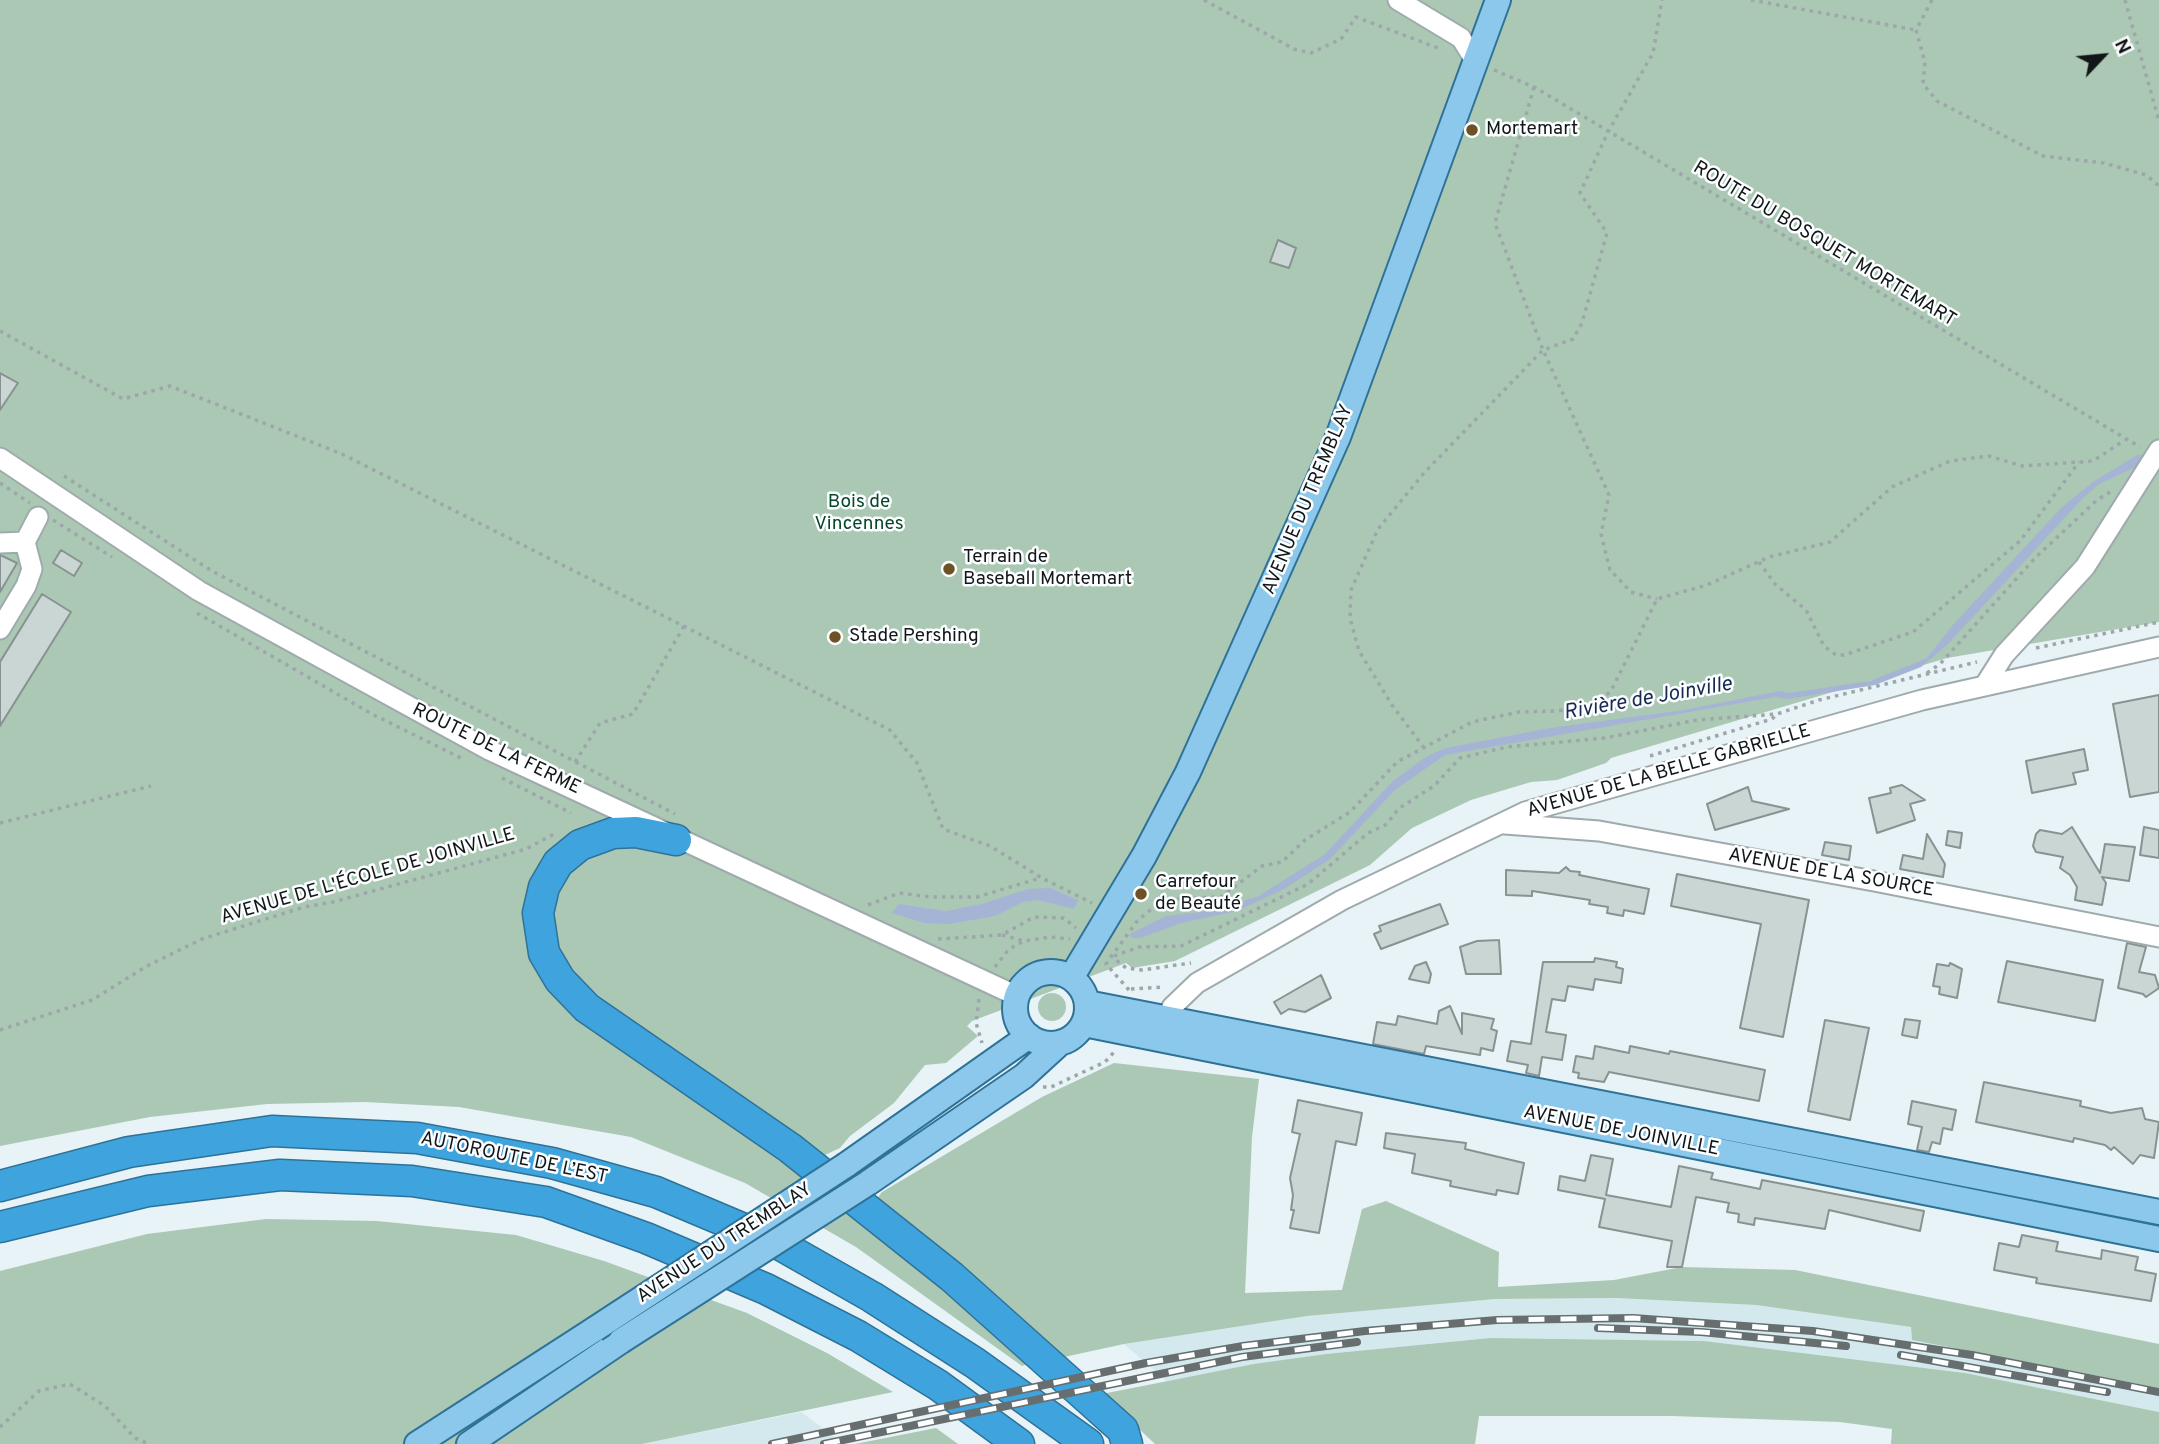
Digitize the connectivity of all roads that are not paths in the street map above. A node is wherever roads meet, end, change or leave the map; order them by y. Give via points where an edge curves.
1 (1398, 0) edge
2 (1498, 0) edge
3 (1476, 62) junction
4 (2158, 452) edge
5 (0, 458) edge
6 (38, 517) dead end
7 (25, 542) junction
8 (0, 543) edge
9 (0, 629) edge
10 (2159, 647) edge
11 (1985, 685) junction
12 (1603, 789) junction
13 (1501, 825) junction
14 (676, 827) junction
15 (1598, 831) junction
16 (2159, 937) edge
17 (1071, 978) junction
18 (1017, 996) junction
19 (1086, 1014) junction
20 (1164, 1029) junction
21 (1029, 1036) junction
22 (1060, 1043) junction
23 (0, 1186) edge
24 (2159, 1212) edge
25 (0, 1227) edge
26 (2159, 1239) edge
27 (417, 1444) edge
28 (469, 1444) edge
29 (1019, 1444) edge
30 (1088, 1444) edge
31 (1127, 1444) edge

1 - 3 street via 1461,38
2 - 3 main road, AVENUE DU TREMBLAY
3 - 17 main road, AVENUE DU TREMBLAY via 1338,437 1194,760 1144,856
4 - 11 street via 2085,567 2004,655
5 - 14 street, ROUTE DE LA FERME via 199,591 489,750
6 - 7 street
7 - 8 street
7 - 9 street via 32,569
10 - 11 street, AVENUE DE LA BELLE GABRIELLE
11 - 12 street, AVENUE DE LA BELLE GABRIELLE
12 - 13 street, AVENUE DE LA BELLE GABRIELLE via 1525,812
12 - 15 street via 1574,809 1581,824
13 - 15 street, AVENUE DE LA SOURCE
13 - 20 street, AVENUE DE LA BELLE GABRIELLE via 1413,863 1188,988 1172,1007
14 - 18 street, ROUTE DE LA FERME
14 - 31 highway via 612,833 580,845 558,863 544,887 538,913 544,953 560,980 586,1008 790,1148 953,1277 1123,1430
15 - 16 street, AVENUE DE LA SOURCE
17 - 18 main road via 1040,974
17 - 19 main road via 1079,985
18 - 21 main road via 1018,1022
19 - 20 main road, AVENUE DE JOINVILLE
19 - 22 main road via 1078,1033
20 - 24 main road, AVENUE DE JOINVILLE
20 - 26 main road, AVENUE DE JOINVILLE
21 - 22 main road
21 - 27 main road, AVENUE DU TREMBLAY, bridge via 846,1165
22 - 28 main road, AVENUE DU TREMBLAY, bridge via 1024,1076 868,1183
23 - 30 highway, AUTOROUTE DE L’EST via 129,1152 272,1131 417,1138 552,1163 656,1192 777,1243 872,1297
25 - 29 highway, AUTOROUTE DE L’EST via 148,1191 280,1175 412,1181 545,1202 766,1289 858,1336 938,1385

